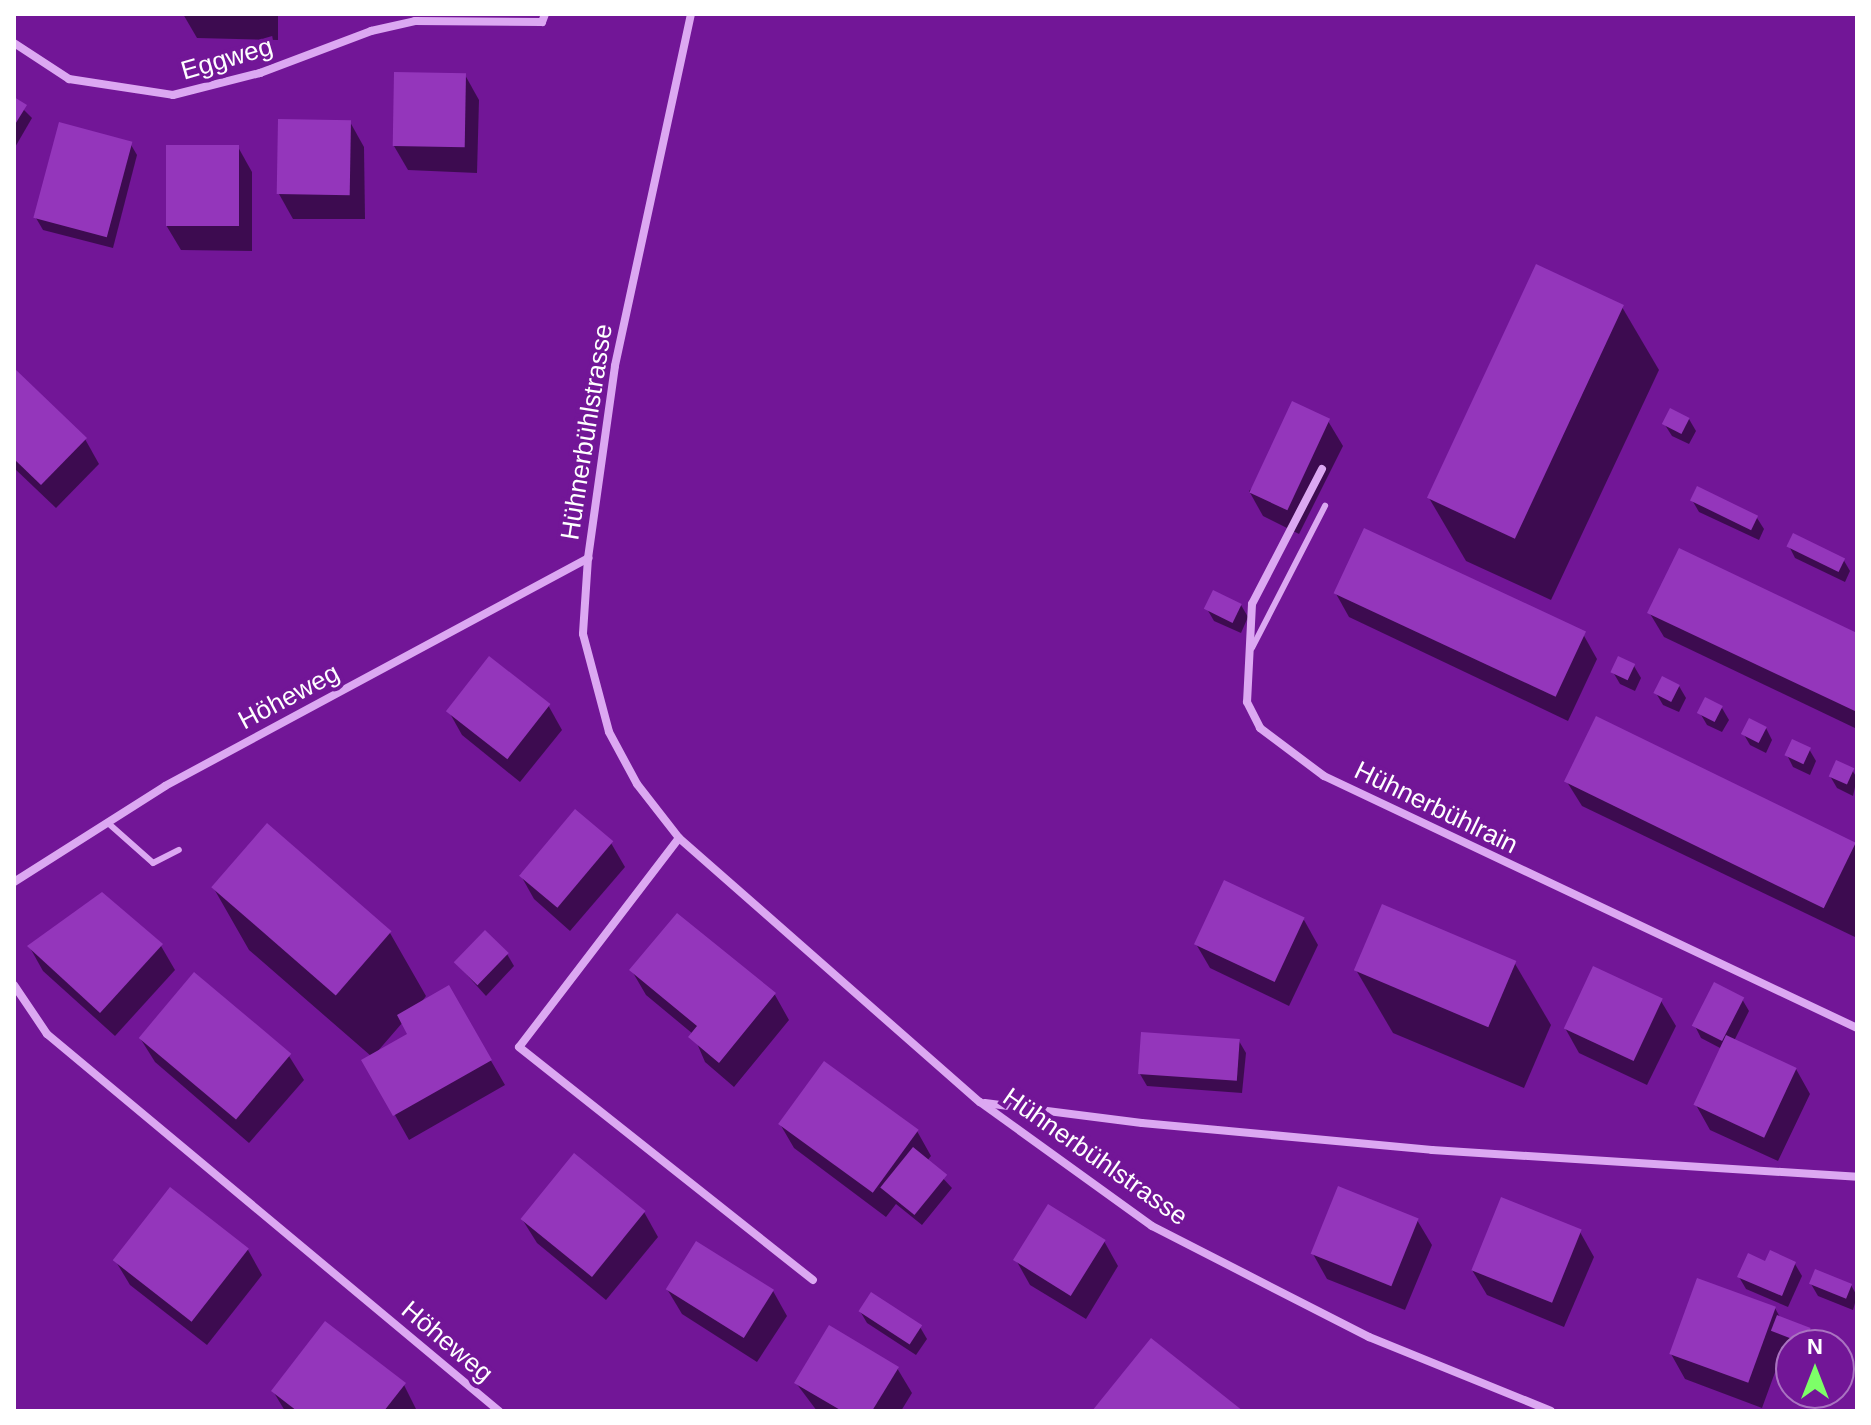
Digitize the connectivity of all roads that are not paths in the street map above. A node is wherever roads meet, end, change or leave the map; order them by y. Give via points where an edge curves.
1 (545, 14) edge
2 (691, 14) edge
3 (14, 43) edge
4 (1322, 469) dead end
5 (1325, 506) dead end
6 (588, 558) junction
7 (1252, 649) junction
8 (108, 823) junction
9 (679, 838) junction
10 (179, 850) dead end
11 (14, 882) edge
12 (14, 985) edge
13 (1857, 1028) edge
14 (980, 1102) junction
15 (1857, 1177) edge
16 (813, 1280) dead end
17 (499, 1411) edge
18 (1551, 1411) edge

1 - 3 street, Eggweg via 542,22 415,21 371,31 260,73 173,95 69,79
2 - 6 street, Hühnerbühlstrasse via 615,366
4 - 7 street, Hühnerbühlrain via 1252,604
5 - 7 lane
6 - 8 street, Höheweg via 165,786
6 - 9 street, Hühnerbühlstrasse via 583,634 609,732 637,784
7 - 13 street, Hühnerbühlrain via 1247,702 1260,728 1311,768
8 - 10 lane via 153,863
8 - 11 street, Höheweg
9 - 14 street, Hühnerbühlstrasse
9 - 16 street via 519,1047
12 - 17 street, Höheweg via 47,1034
14 - 15 street via 1432,1150
14 - 18 street, Hühnerbühlstrasse via 1152,1226 1369,1337

